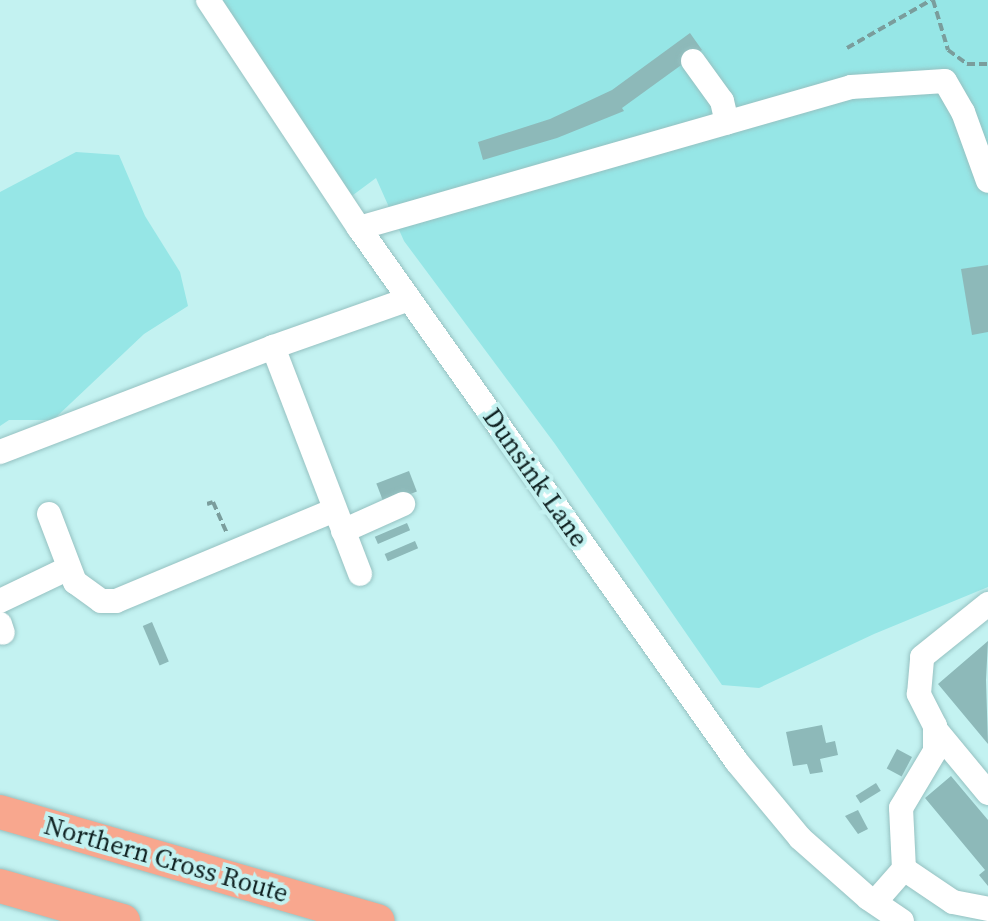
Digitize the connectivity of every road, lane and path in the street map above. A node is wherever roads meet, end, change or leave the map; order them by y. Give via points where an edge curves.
1 (208, 0) edge
2 (932, 0) edge
3 (847, 48) dead end
4 (693, 61) dead end
5 (988, 64) edge
6 (727, 122) junction
7 (988, 181) edge
8 (359, 228) junction
9 (409, 299) junction
10 (273, 347) junction
11 (0, 452) edge
12 (207, 504) dead end
13 (403, 504) dead end
14 (49, 514) dead end
15 (339, 520) junction
16 (234, 551) junction
17 (69, 568) junction
18 (360, 574) dead end
19 (0, 601) edge
20 (988, 604) edge
21 (935, 729) junction
22 (988, 793) edge
23 (0, 812) edge
24 (904, 869) junction
25 (0, 886) edge
26 (875, 902) junction
27 (988, 909) edge
28 (123, 921) edge
29 (378, 921) edge
30 (902, 921) edge

1 - 8 street, Dunsink Lane
2 - 3 path
2 - 5 path via 948,50 967,64
4 - 6 street via 722,101
6 - 7 street via 851,87 945,81 963,112
6 - 8 street
8 - 9 street, Dunsink Lane
9 - 10 street
9 - 26 street, Dunsink Lane via 737,762 800,838
10 - 11 street
10 - 15 street
12 - 16 path via 213,502
13 - 15 street
14 - 17 street
15 - 16 street
15 - 18 street
16 - 17 street via 116,601 87,593
17 - 19 street
20 - 21 street via 922,657 919,694
21 - 22 street
21 - 24 street via 935,751 901,808
23 - 29 highway, Northern Cross Route
24 - 26 street
24 - 27 street via 953,902
25 - 28 highway
26 - 30 street, Dunsink Lane

